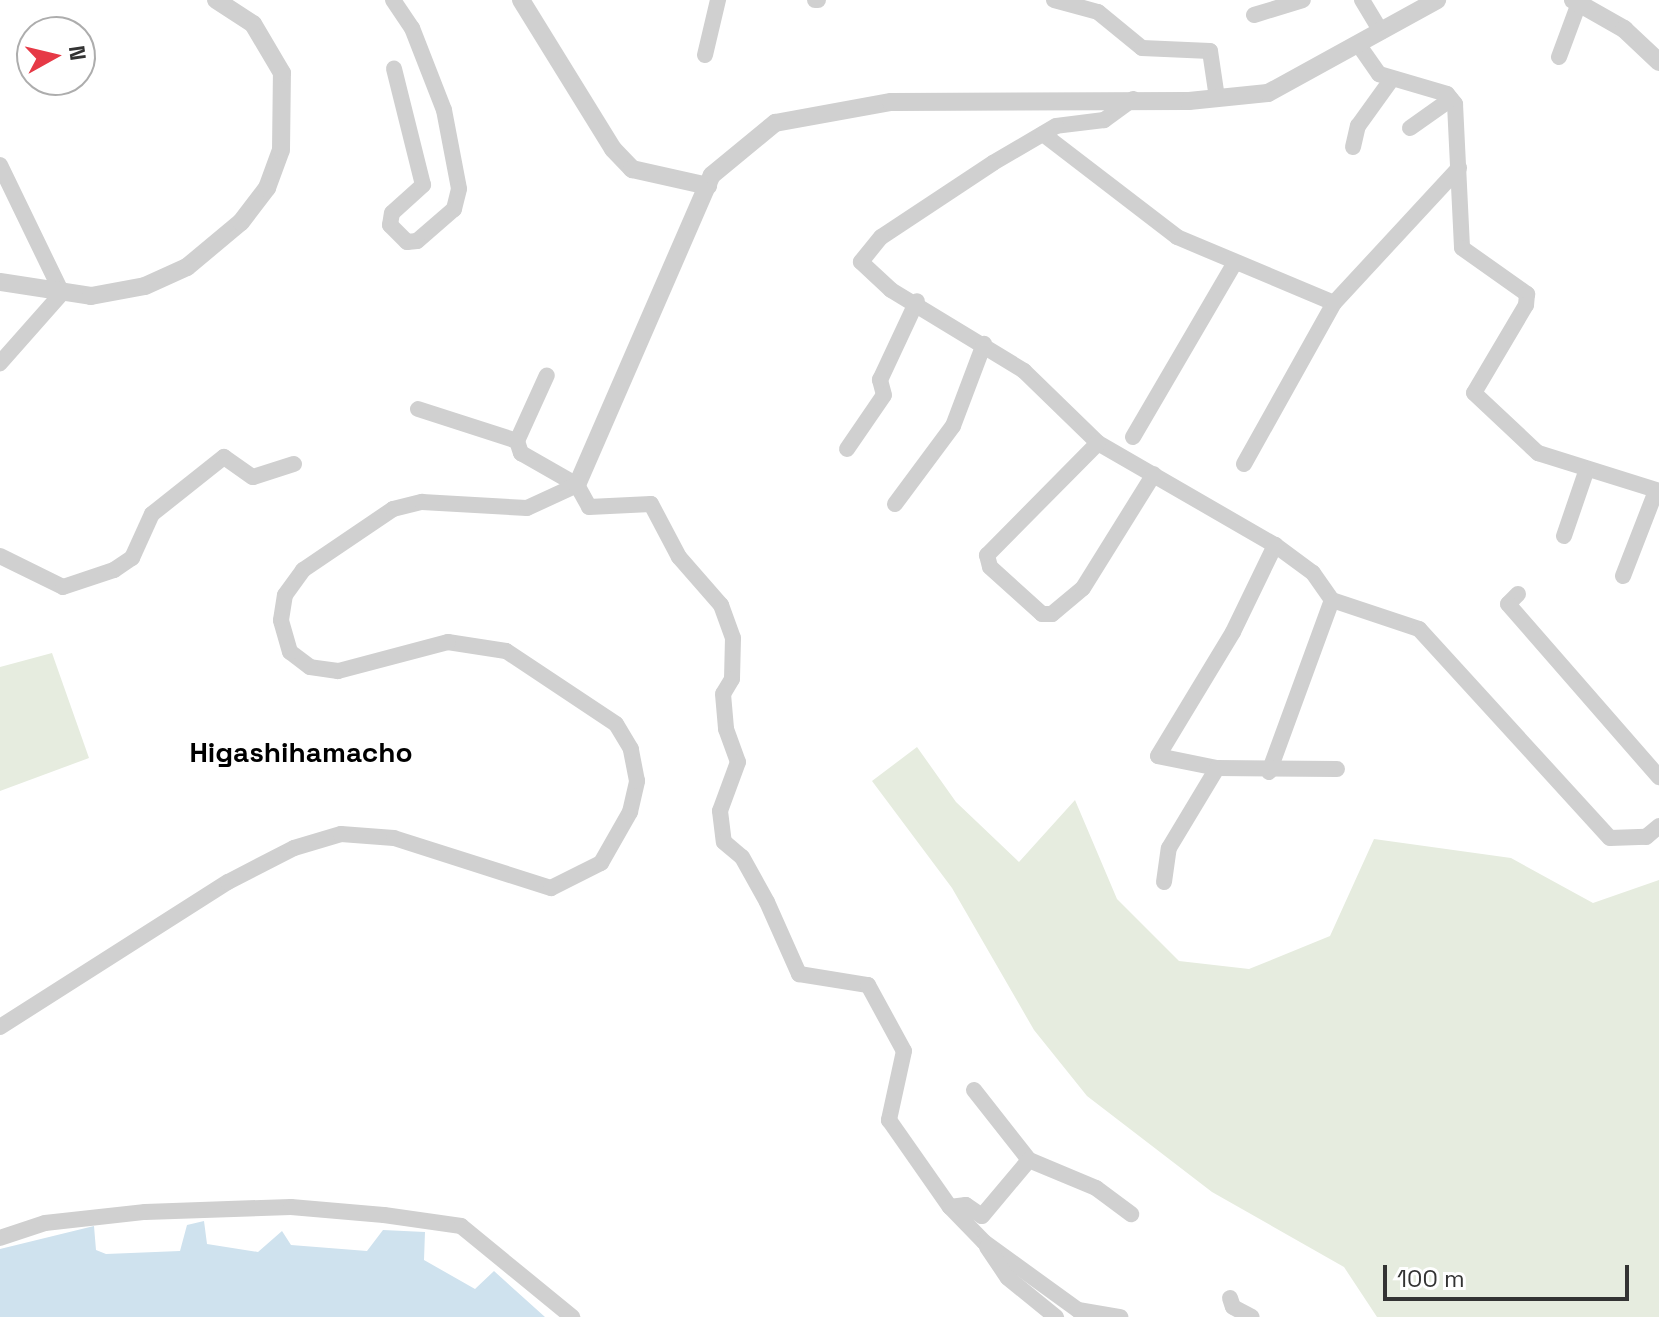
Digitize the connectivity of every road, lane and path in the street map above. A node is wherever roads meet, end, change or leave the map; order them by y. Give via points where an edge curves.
1 (216, 0) edge
2 (393, 0) edge
3 (521, 0) edge
4 (718, 0) edge
5 (1054, 0) edge
6 (1303, 0) edge
7 (1362, 0) edge
8 (1437, 0) edge
9 (1576, 1) edge
10 (1254, 15) dead end
11 (1381, 32) junction
12 (1358, 44) junction
13 (705, 55) dead end
14 (1559, 57) dead end
15 (1659, 62) edge
16 (394, 69) dead end
17 (1391, 80) junction
18 (1217, 98) junction
19 (1133, 99) junction
20 (1451, 99) junction
21 (1410, 128) dead end
22 (1043, 134) junction
23 (1353, 147) dead end
24 (0, 165) edge
25 (1459, 168) junction
26 (708, 186) junction
27 (1234, 264) junction
28 (0, 282) edge
29 (62, 293) junction
30 (917, 301) junction
31 (1334, 303) junction
32 (984, 344) junction
33 (0, 363) edge
34 (547, 375) dead end
35 (418, 409) dead end
36 (1133, 437) dead end
37 (517, 441) junction
38 (1098, 443) junction
39 (847, 449) dead end
40 (294, 464) dead end
41 (1244, 464) dead end
42 (1587, 469) junction
43 (1154, 474) junction
44 (577, 485) junction
45 (1657, 491) edge
46 (895, 504) dead end
47 (1564, 536) dead end
48 (1275, 545) junction
49 (0, 556) edge
50 (1623, 576) dead end
51 (1518, 594) dead end
52 (1332, 600) junction
53 (1217, 768) junction
54 (1337, 769) dead end
55 (1269, 772) junction
56 (1659, 777) edge
57 (1659, 826) edge
58 (1164, 882) dead end
59 (0, 1027) edge
60 (974, 1090) dead end
61 (1029, 1160) junction
62 (950, 1207) junction
63 (1131, 1214) dead end
64 (0, 1238) edge
65 (984, 1242) junction
66 (1230, 1298) dead end
67 (572, 1317) edge
68 (1056, 1317) edge
69 (1120, 1317) edge
70 (1252, 1317) edge

1 - 29 street via 253,24 282,73 281,150 267,188 234,230 187,267 145,286 91,296
2 - 16 street via 412,28 444,110 459,189 454,209 407,242 390,225 392,213 423,185
3 - 26 street via 613,149 632,169
4 - 13 street
5 - 18 street via 1098,12 1142,48 1210,51
6 - 10 street
7 - 11 street
8 - 11 street
9 - 14 street
9 - 15 street via 1624,29
11 - 12 street
12 - 17 street
12 - 18 street via 1268,93
17 - 20 street
17 - 23 street via 1358,126
18 - 19 street
19 - 22 street via 1104,120 1074,121
19 - 26 street via 926,101 815,111 754,136
20 - 21 street
20 - 25 street via 1459,116
22 - 27 street via 1177,237
22 - 30 street via 881,237 861,262 891,290
24 - 29 street
25 - 31 street
25 - 42 street via 1462,248 1527,294 1474,393 1538,453
26 - 44 street
27 - 31 street
27 - 36 street
28 - 29 street
29 - 33 street
30 - 32 street
30 - 39 street via 880,380 884,395
31 - 41 street
32 - 38 street via 1049,391
32 - 46 street via 953,426
34 - 37 street
35 - 37 street
37 - 44 street via 521,453
38 - 43 street
38 - 43 street via 987,555 990,567 1042,614 1052,614 1083,588
40 - 49 street via 253,477 224,457 152,514 132,558 63,587
42 - 45 street
42 - 47 street
43 - 48 street
44 - 59 street via 527,508 422,502 393,509 303,570 285,595 281,620 290,652 324,669 448,642 506,651 616,724 631,749 637,781 630,812 601,863 580,879 551,888 394,838 341,834 294,848 228,882
44 - 62 street via 582,501 599,510 651,504 679,557 721,605 733,638 732,679 723,694 726,729 738,762 720,811 724,842 742,857 799,974 861,979 901,1038 903,1065 889,1120
45 - 50 street
48 - 52 street via 1313,573
48 - 53 street via 1233,632 1158,756
51 - 56 street via 1508,604
52 - 55 street
52 - 57 street via 1419,629 1610,838 1646,837
53 - 55 street
53 - 58 street via 1169,848
54 - 55 street
60 - 61 street
61 - 62 street via 982,1216 966,1205
61 - 63 street via 1063,1170
62 - 65 street
64 - 67 street via 45,1223 145,1212 291,1207 384,1215 461,1226
65 - 68 street via 1008,1278
65 - 69 street via 1078,1310
66 - 70 street via 1233,1307

